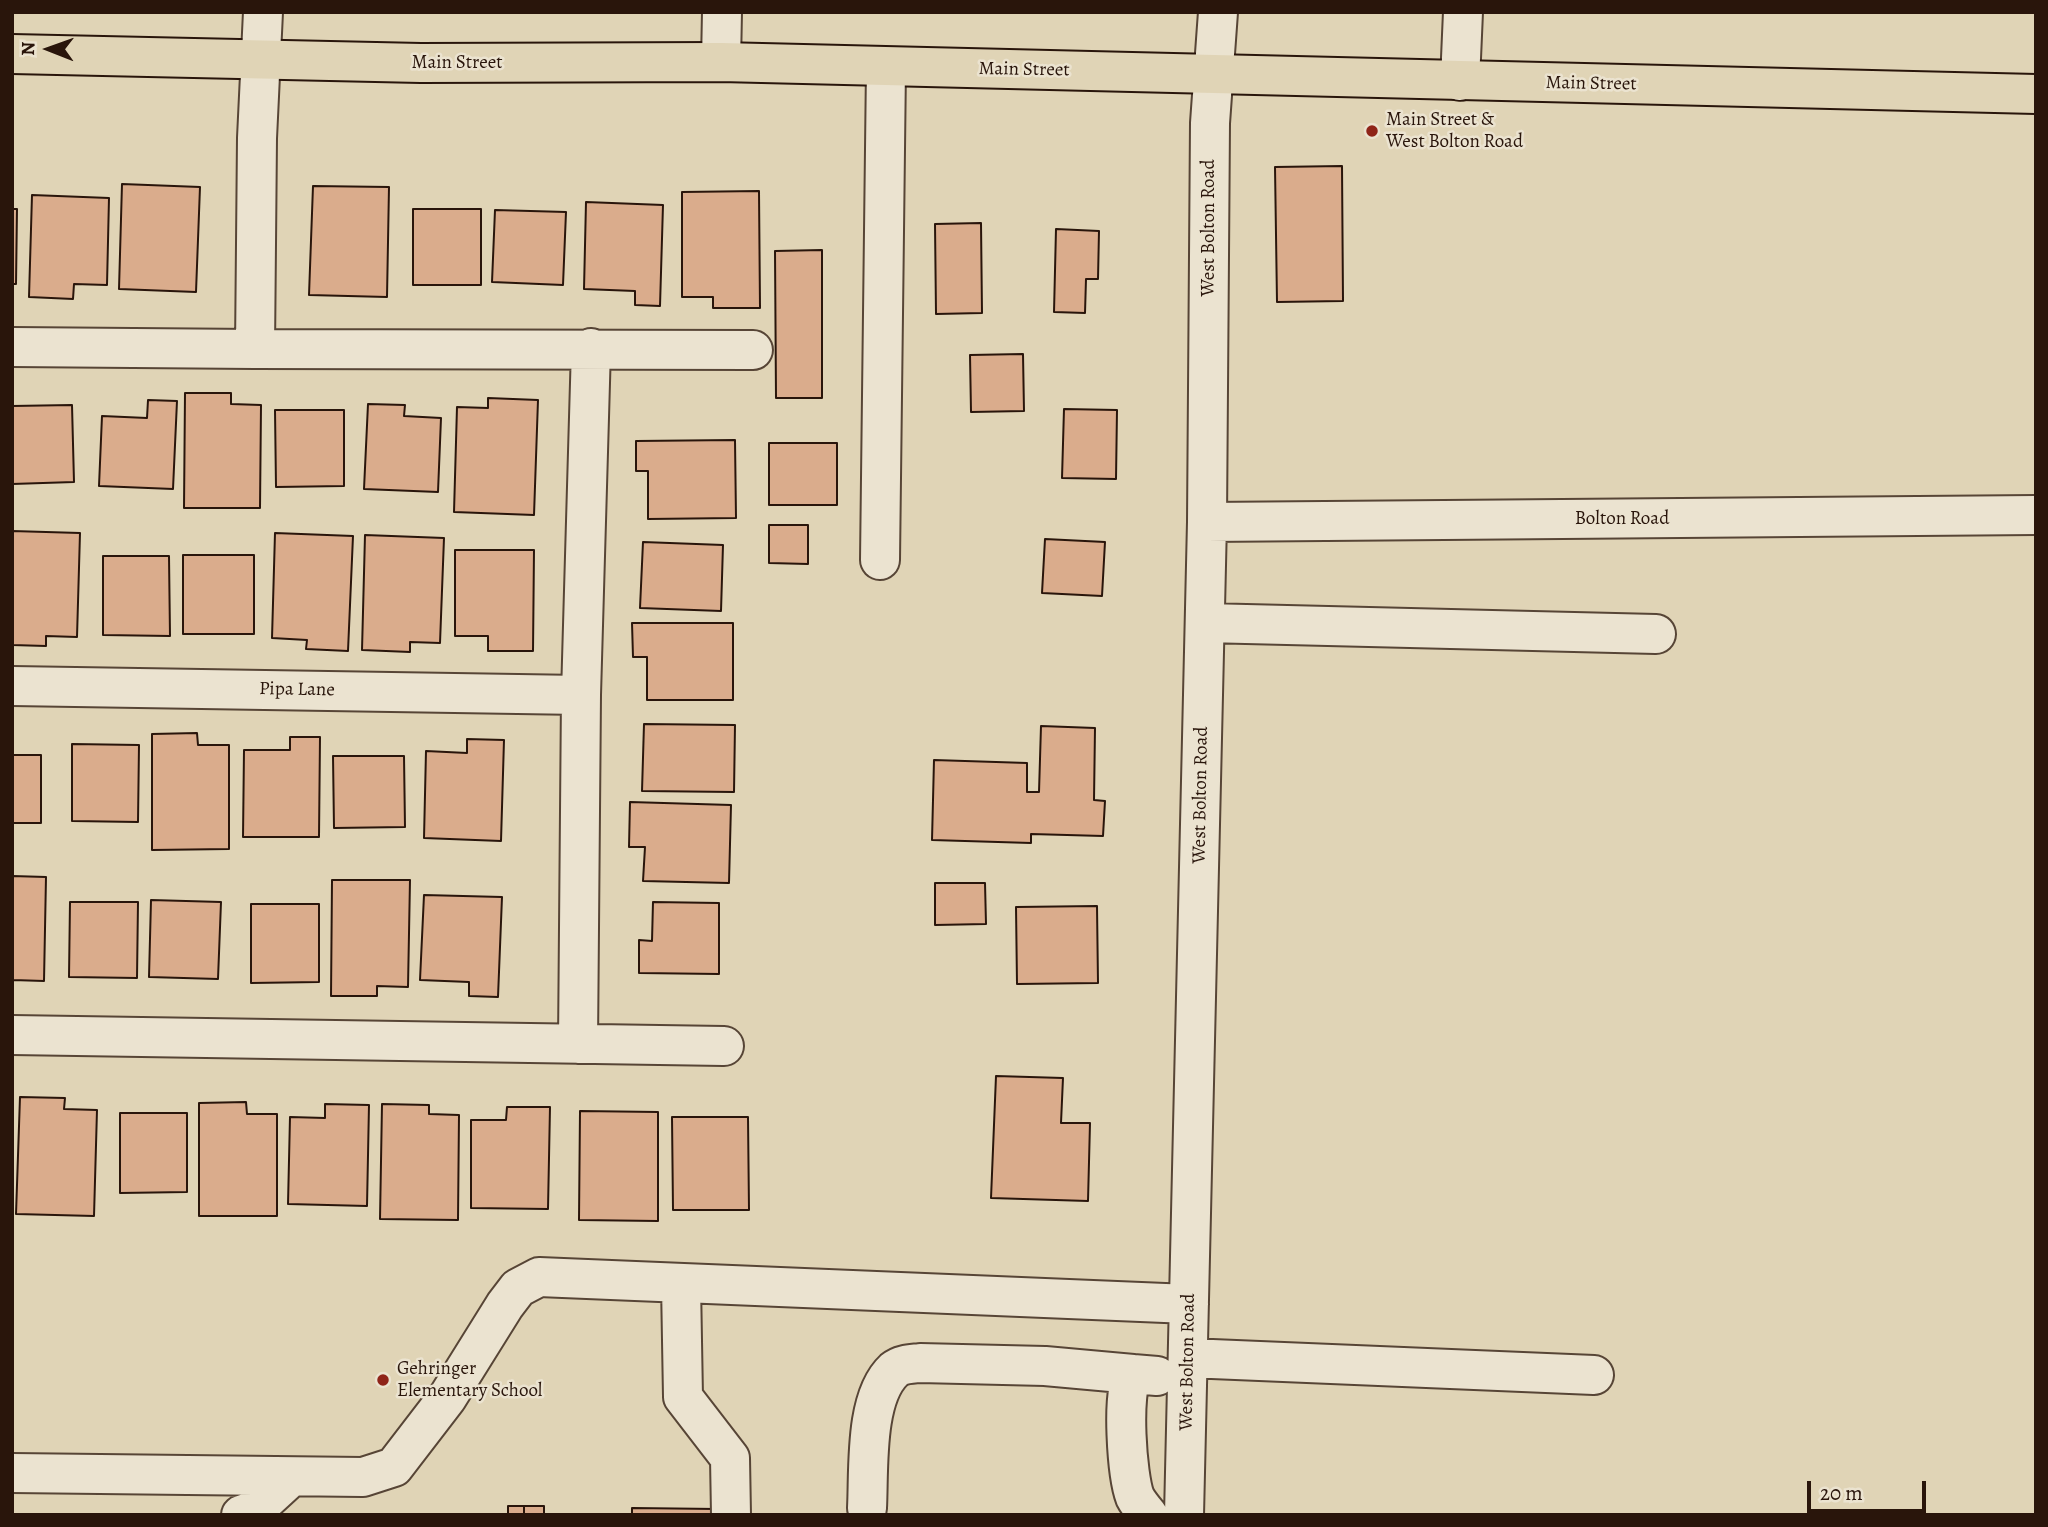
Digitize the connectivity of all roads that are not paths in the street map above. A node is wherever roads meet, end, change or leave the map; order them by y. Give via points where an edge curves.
1 (263, 12) edge
2 (722, 12) edge
3 (1218, 12) edge
4 (1463, 12) edge
5 (12, 54) edge
6 (263, 60) junction
7 (721, 62) junction
8 (886, 67) junction
9 (1214, 75) junction
10 (1460, 81) junction
11 (2036, 94) edge
12 (12, 347) edge
13 (591, 348) junction
14 (255, 349) junction
15 (753, 350) dead end
16 (2036, 515) edge
17 (1207, 522) junction
18 (880, 559) dead end
19 (1205, 623) junction
20 (1656, 634) dead end
21 (12, 686) edge
22 (581, 695) junction
23 (12, 1035) edge
24 (578, 1044) junction
25 (724, 1046) dead end
26 (681, 1284) junction
27 (1189, 1304) junction
28 (1187, 1369) junction
29 (1133, 1374) junction
30 (1594, 1376) dead end
31 (12, 1473) edge
32 (291, 1477) junction
33 (867, 1508) dead end
34 (242, 1515) edge
35 (731, 1515) edge
36 (1148, 1515) edge
37 (1184, 1515) edge

1 - 6 street
2 - 7 street
3 - 9 street, West Bolton Road
4 - 10 street
5 - 6 main road, Main Street
6 - 7 main road, Main Street
6 - 14 street via 257,138
7 - 8 main road, Main Street
8 - 9 main road, Main Street
8 - 18 street
9 - 10 main road, Main Street
9 - 17 street, West Bolton Road
10 - 11 main road, Main Street
12 - 14 street
13 - 14 street
13 - 15 street
13 - 22 street
16 - 17 street, Bolton Road
17 - 19 street, West Bolton Road
19 - 20 street
19 - 27 street, West Bolton Road
21 - 22 street, Pipa Lane
22 - 24 street
23 - 24 street
24 - 25 street
26 - 27 street
26 - 32 street via 539,1277 518,1288 505,1305 447,1398 394,1468 363,1477
26 - 35 street via 683,1397 730,1458
27 - 28 street, West Bolton Road
28 - 29 street
28 - 30 street
28 - 37 street, West Bolton Road
29 - 33 street via 1045,1366 903,1366 894,1371 872,1417
29 - 36 street via 1128,1392 1130,1465 1134,1495
31 - 32 street
32 - 34 street via 255,1510

